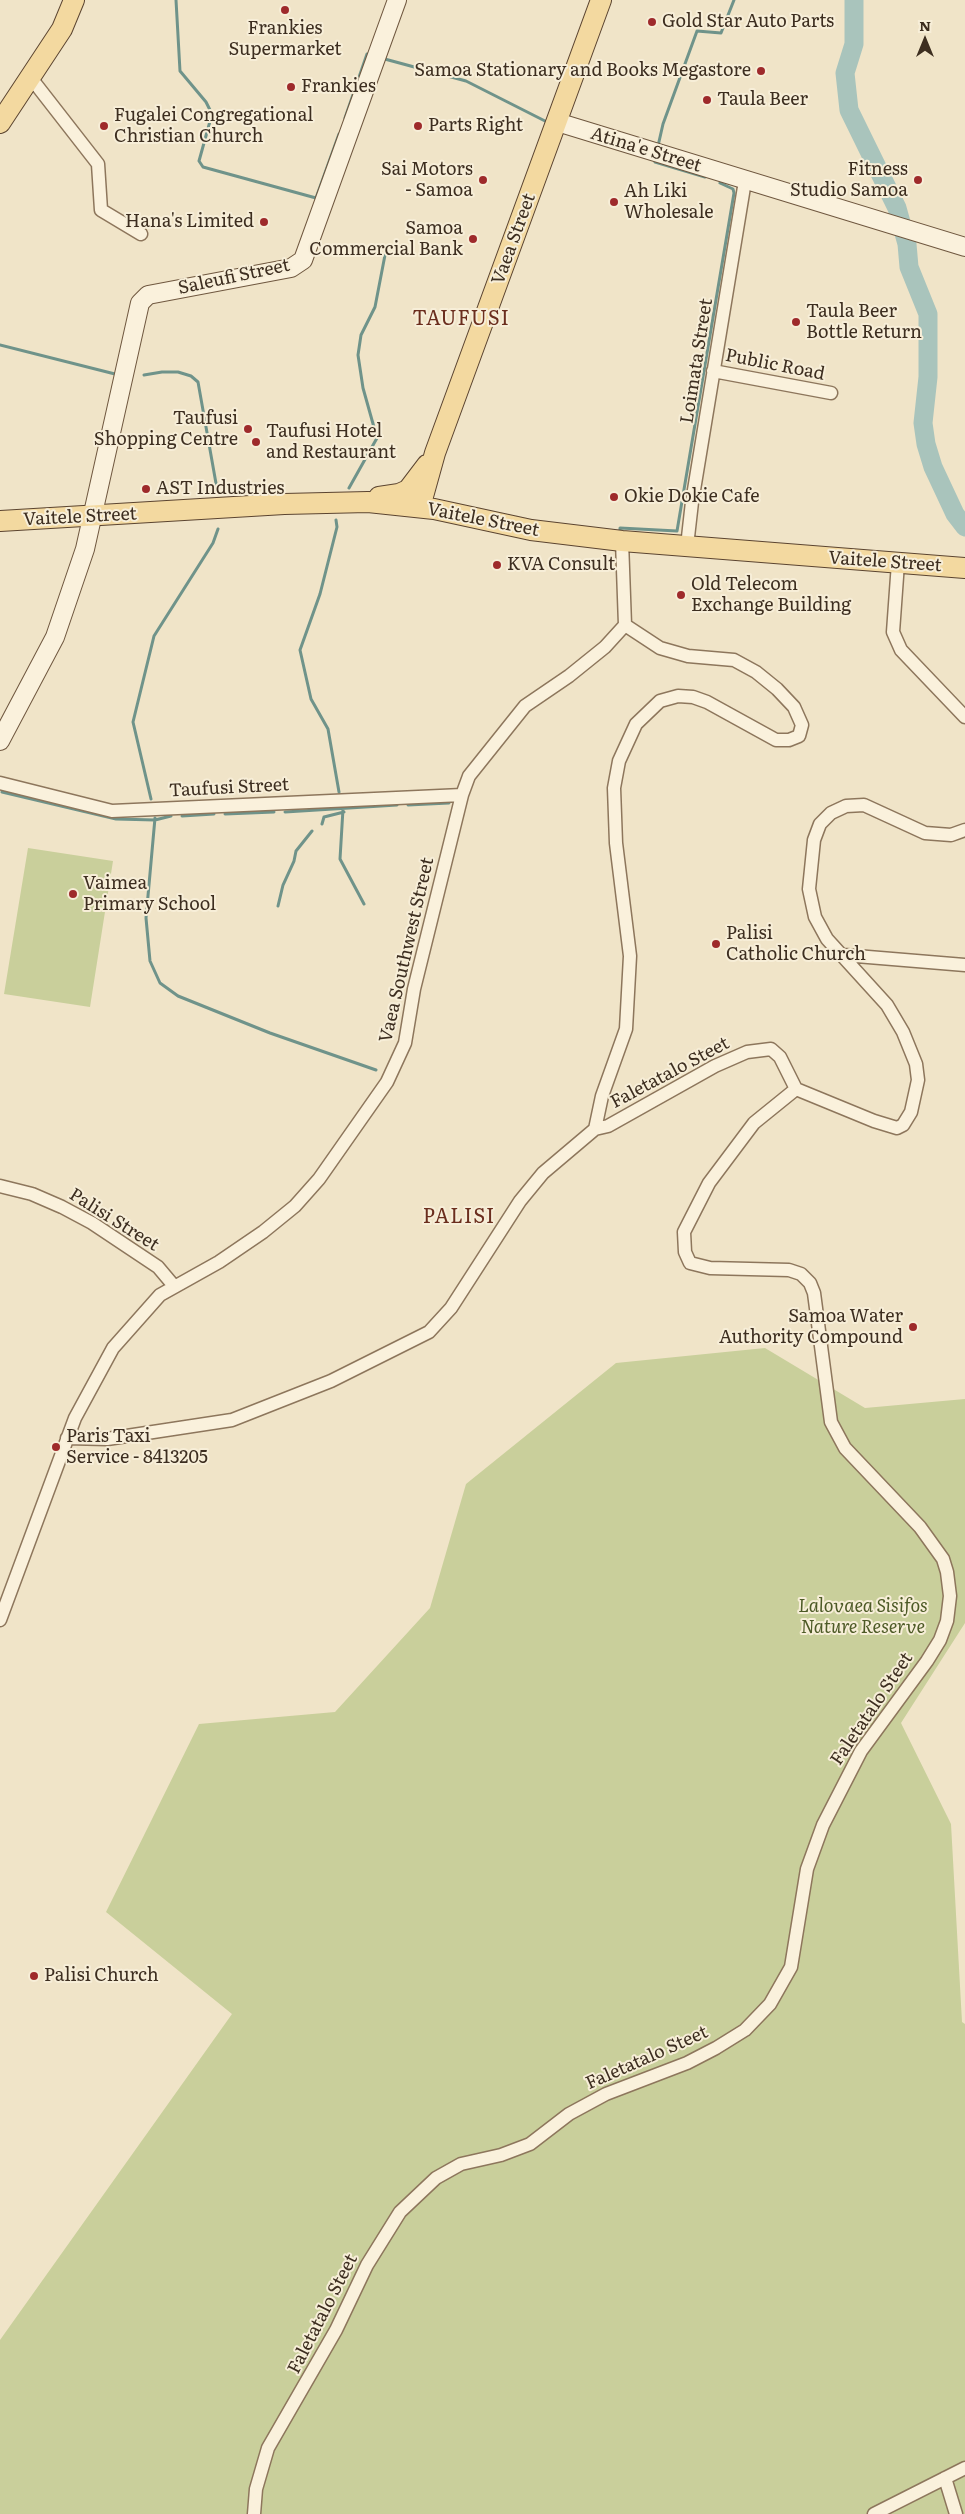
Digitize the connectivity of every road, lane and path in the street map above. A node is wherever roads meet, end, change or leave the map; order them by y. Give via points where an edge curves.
1 (74, 0) edge
2 (397, 0) edge
3 (601, 0) edge
4 (31, 78) junction
5 (1, 120) edge
6 (557, 122) junction
7 (744, 181) junction
8 (141, 234) dead end
9 (964, 246) edge
10 (713, 371) junction
11 (831, 393) dead end
12 (435, 453) junction
13 (320, 502) junction
14 (420, 507) junction
15 (94, 516) junction
16 (467, 516) junction
17 (0, 521) edge
18 (622, 541) junction
19 (687, 546) junction
20 (898, 563) junction
21 (964, 568) edge
22 (625, 625) junction
23 (965, 717) edge
24 (0, 740) edge
25 (0, 783) edge
26 (462, 795) junction
27 (965, 830) edge
28 (844, 955) junction
29 (965, 965) edge
30 (796, 1089) junction
31 (595, 1129) junction
32 (0, 1186) edge
33 (174, 1286) junction
34 (67, 1438) junction
35 (0, 1620) edge
36 (965, 2468) edge
37 (945, 2478) junction
38 (254, 2514) edge
39 (874, 2514) edge
40 (956, 2514) edge

1 - 4 main road via 62,29
2 - 15 main road, Saleufi Street via 303,260 291,268 148,295 140,303
3 - 6 main road, Vaea Street
4 - 5 main road
4 - 8 street via 98,164 101,210
6 - 7 main road, Atina'e Street
6 - 12 main road, Vaea Street
7 - 9 main road, Atina'e Street
7 - 10 street, Loimata Street
10 - 11 street, Public Road
10 - 19 street, Loimata Street
12 - 13 main road via 416,482 398,494
12 - 14 main road, Vaea Street
12 - 16 main road via 434,488 438,496 442,502
13 - 14 main road, Vaitele Street
13 - 15 main road, Vaitele Street
14 - 16 main road, Vaitele Street
15 - 17 main road, Vaitele Street
15 - 24 main road, Saleufi Street via 56,636
16 - 18 main road, Vaitele Street via 531,530
18 - 19 main road, Vaitele Street
18 - 22 street
19 - 20 main road, Vaitele Street
20 - 21 main road, Vaitele Street
20 - 23 street via 893,632 901,650
22 - 26 street, Vaea Southwest Street via 605,648 525,706 469,776
22 - 31 street via 660,648 688,656 734,660 756,672 794,707 802,725 799,736 776,740 707,702 678,696 660,700 636,724 619,761 614,788 616,843 630,956 626,1028 602,1096
25 - 26 street, Taufusi Street via 112,811
26 - 33 street, Vaea Southwest Street via 414,989 405,1043 387,1082 319,1178 295,1206 219,1262
27 - 28 street via 951,834 925,833 864,805 846,806 831,813 820,824 814,840 809,889 815,917 828,939
28 - 29 street
28 - 30 street via 887,1004 903,1032 917,1072 912,1112 904,1125 896,1128
30 - 31 street, Faletatalo Steet via 780,1057 771,1049 759,1049 715,1066 608,1126
30 - 38 street, Faletatalo Steet via 754,1123 709,1183 684,1232 685,1252 690,1263 710,1268 789,1270 801,1274 810,1283 831,1422 845,1448 920,1527 943,1559 950,1596 947,1621 940,1640 861,1751 827,1818 807,1869 791,1967 770,2004 745,2030 716,2048 687,2063 606,2094 569,2114 530,2144 461,2164 436,2178 400,2212 367,2265 336,2330 268,2448 256,2489
31 - 34 street, Faletatalo Steet via 543,1173 515,1209 451,1308 429,1332 331,1381 232,1420 107,1439
32 - 33 street, Palisi Street via 40,1197 92,1222 158,1267
33 - 34 street, Vaea Southwest Street via 160,1295 113,1348
34 - 35 street, Vaea Southwest Street
36 - 37 street
37 - 39 street
37 - 40 street

